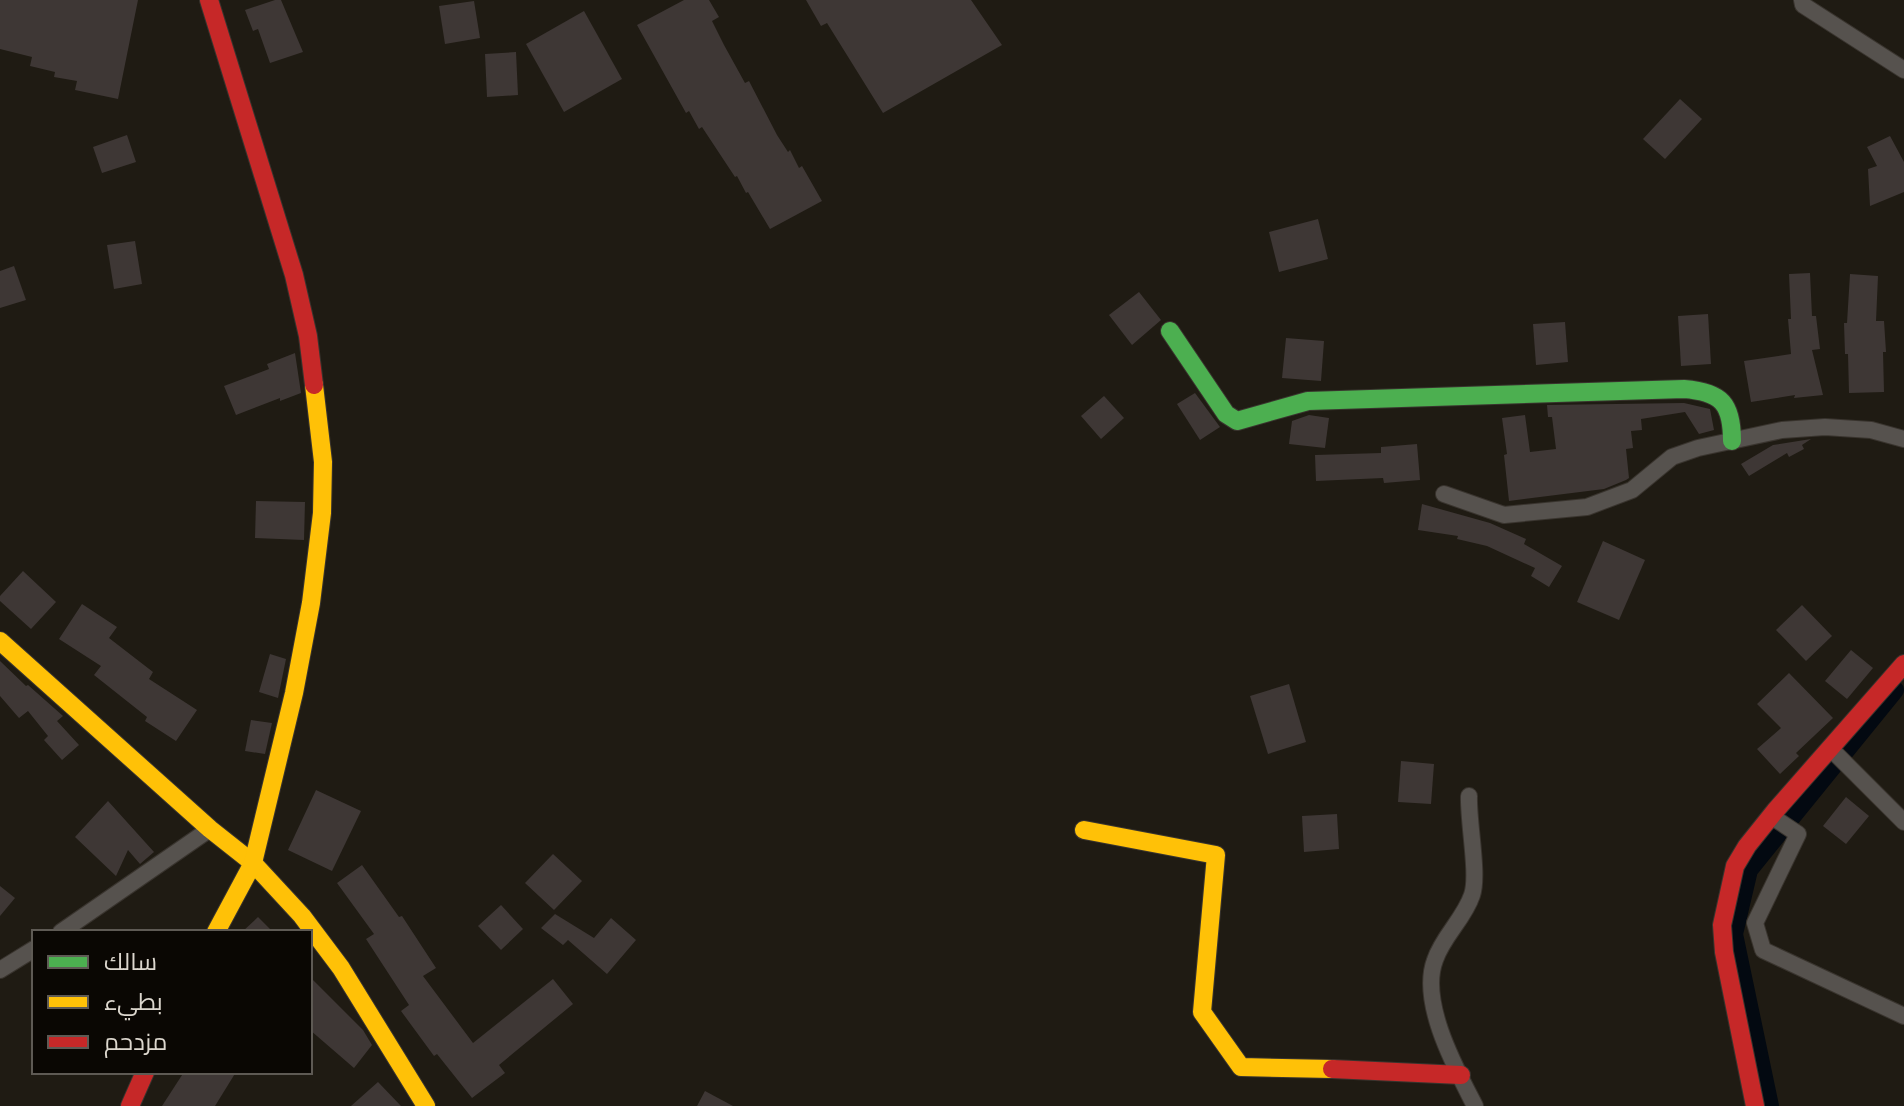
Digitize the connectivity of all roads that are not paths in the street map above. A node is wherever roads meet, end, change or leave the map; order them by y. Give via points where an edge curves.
1 (209, 0) edge
2 (1802, 0) edge
3 (1904, 70) edge
4 (1170, 331) dead end
5 (1904, 439) edge
6 (1732, 441) junction
7 (1444, 494) dead end
8 (0, 641) edge
9 (1904, 664) edge
10 (1831, 749) junction
11 (1469, 796) dead end
12 (1771, 816) junction
13 (1904, 822) edge
14 (210, 829) junction
15 (1084, 830) dead end
16 (253, 863) junction
17 (64, 930) edge
18 (217, 930) edge
19 (32, 950) edge
20 (0, 970) edge
21 (1904, 1016) edge
22 (144, 1074) edge
23 (1461, 1075) junction
24 (130, 1106) edge
25 (426, 1106) edge
26 (1475, 1106) edge
27 (1755, 1106) edge

1 - 16 street via 294,275 308,336 323,462 311,603
2 - 3 street
4 - 6 street via 1235,421 1247,422 1308,401 1689,390 1724,401 1732,418
5 - 6 street via 1836,427 1782,430
6 - 7 street via 1672,457 1632,490 1587,507 1504,515
8 - 14 street
9 - 10 street
10 - 12 street
10 - 13 street
11 - 23 street via 1472,895 1434,961 1430,987 1437,1021
12 - 21 street via 1798,834 1755,923 1763,950
12 - 27 street via 1735,866 1722,925
14 - 16 street
14 - 17 street
15 - 23 street via 1216,855 1202,1012 1241,1067
16 - 18 street
16 - 25 street via 341,968
19 - 20 street
22 - 24 street
23 - 26 street

